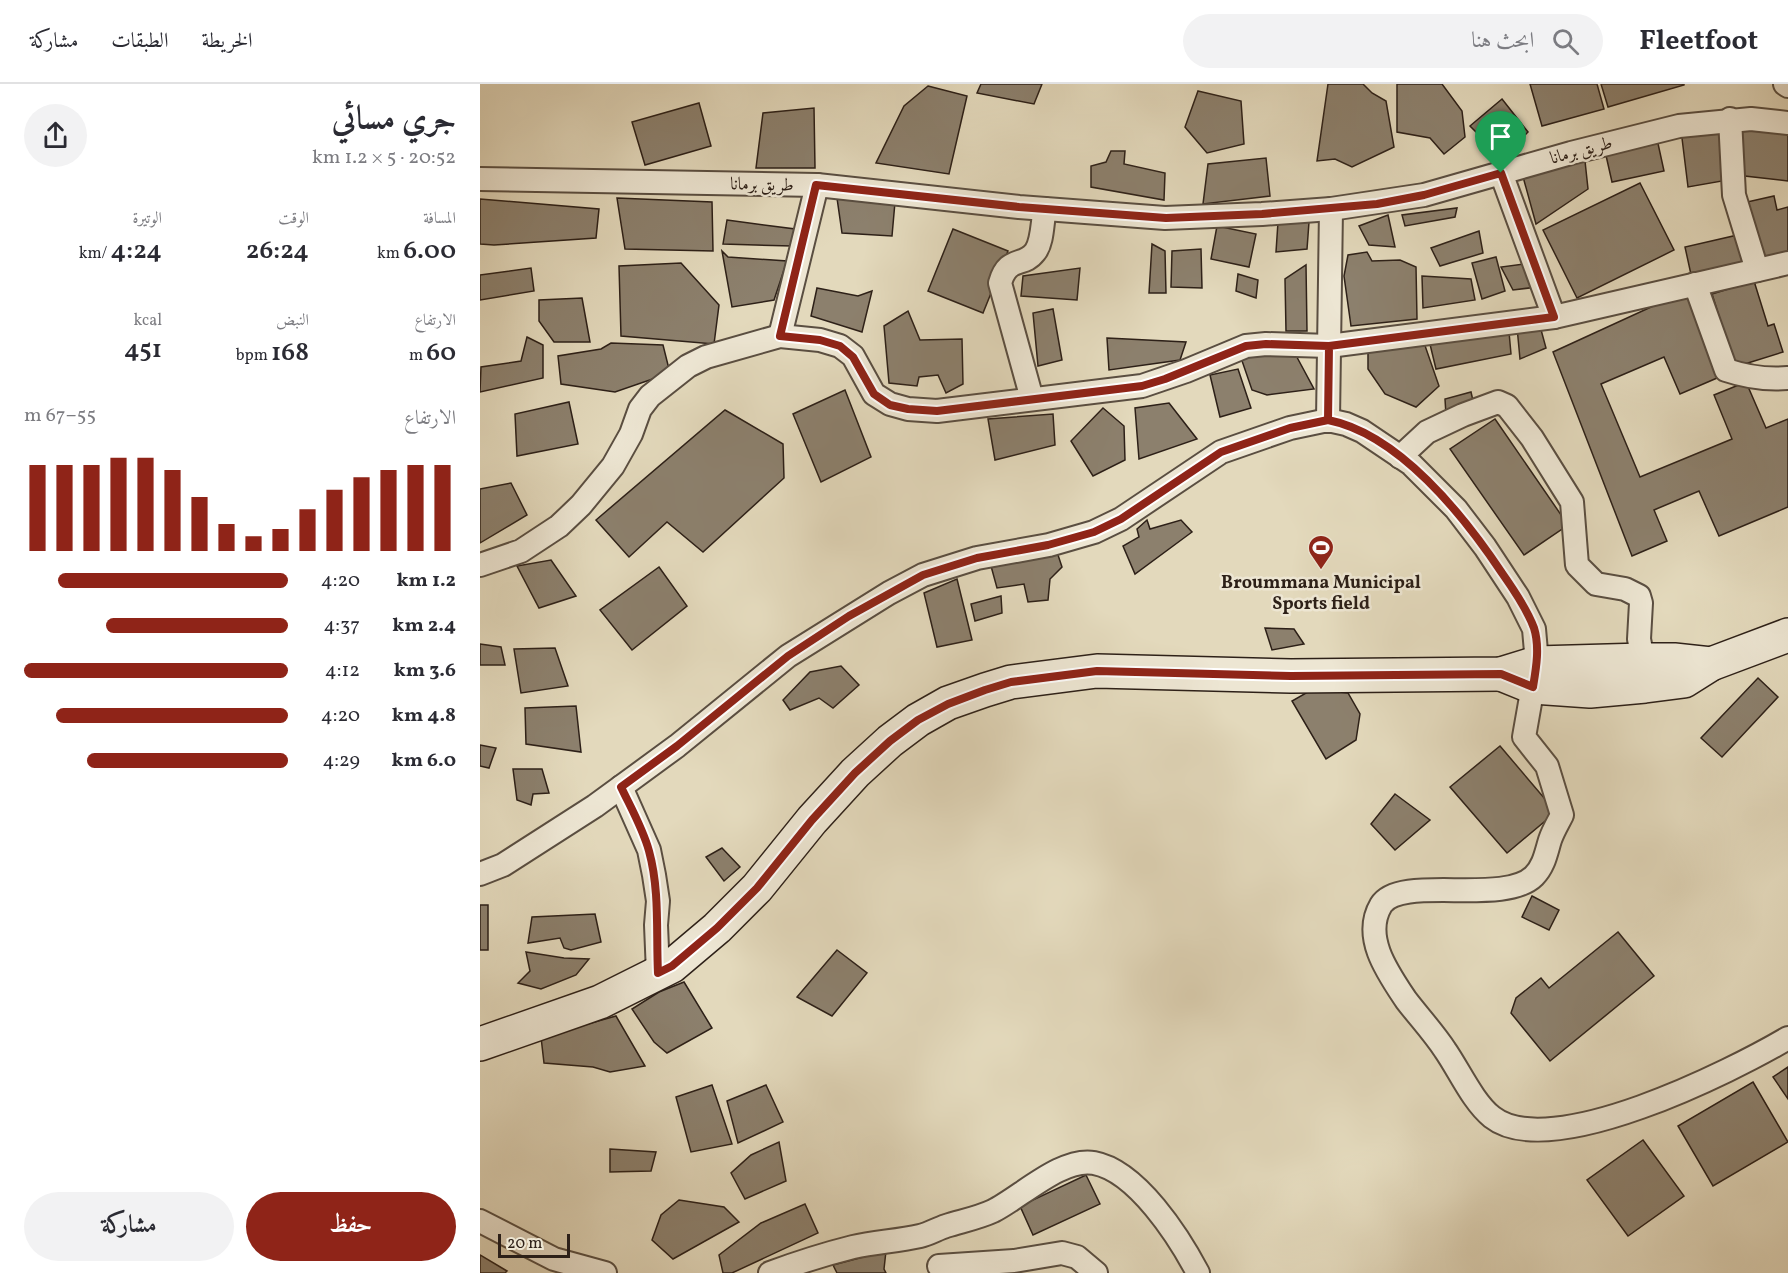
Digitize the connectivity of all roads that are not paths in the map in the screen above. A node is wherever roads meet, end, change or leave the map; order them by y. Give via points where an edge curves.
1 (1730, 119) junction
2 (1788, 123) edge
3 (1501, 173) junction
4 (480, 179) edge
5 (816, 185) junction
6 (1045, 209) junction
7 (1331, 209) junction
8 (1788, 263) edge
9 (1757, 270) junction
10 (1695, 284) junction
11 (1554, 317) junction
12 (780, 336) junction
13 (1329, 346) junction
14 (1788, 378) edge
15 (1032, 399) junction
16 (1328, 420) junction
17 (1400, 457) junction
18 (480, 565) edge
19 (1788, 635) edge
20 (1643, 660) junction
21 (1711, 664) junction
22 (1535, 675) junction
23 (621, 787) junction
24 (480, 874) edge
25 (658, 973) junction
26 (1788, 1038) edge
27 (480, 1044) edge
28 (480, 1221) edge
29 (948, 1226) junction
30 (937, 1270) edge
31 (605, 1273) edge
32 (770, 1273) edge
33 (1096, 1273) edge
34 (1198, 1273) edge

1 - 2 street, طريق برمانا
1 - 3 street, طريق برمانا via 1655,131
1 - 9 street via 1734,195
3 - 7 street, طريق برمانا via 1424,195
3 - 11 street
4 - 5 street, طريق برمانا
5 - 6 street, طريق برمانا
5 - 12 street
6 - 7 street, طريق برمانا via 1166,218
6 - 15 street via 1035,252 1010,264 1000,283
7 - 13 street
8 - 9 street
9 - 10 street
10 - 11 street
10 - 14 street via 1726,370 1742,376
11 - 13 street
12 - 15 street via 840,346 853,357 874,394 890,405 937,411
12 - 18 street via 688,366 650,396 613,466 581,505 559,526 521,551
13 - 15 street via 1246,346 1142,386
13 - 16 street
16 - 17 street via 1362,431
16 - 23 street via 1290,428 1221,452 1121,519 1094,532 977,558 923,575 788,656
17 - 20 street via 1427,432 1498,402 1507,406 1572,502 1577,565 1596,584 1639,596
17 - 22 street via 1456,509 1518,597 1534,629
19 - 21 main road
20 - 21 main road
20 - 22 main road
21 - 22 main road via 1684,681 1590,691
22 - 25 main road via 1291,676 1097,671 1011,682 948,704 890,741 812,820 757,888 672,966
22 - 26 street via 1524,737 1548,766 1562,815 1546,858 1533,878 1516,885 1398,893 1383,902 1375,921 1375,943 1390,977 1491,1117 1521,1130 1577,1127 1676,1094 1757,1057
23 - 24 street via 503,865
23 - 25 street via 649,850 654,875
25 - 27 main road via 600,1002
28 - 31 street via 554,1260
29 - 30 street
29 - 32 street via 921,1236 855,1247
29 - 34 street via 994,1211 1056,1172 1092,1163 1116,1172 1143,1193
30 - 33 street via 1062,1253 1077,1257

